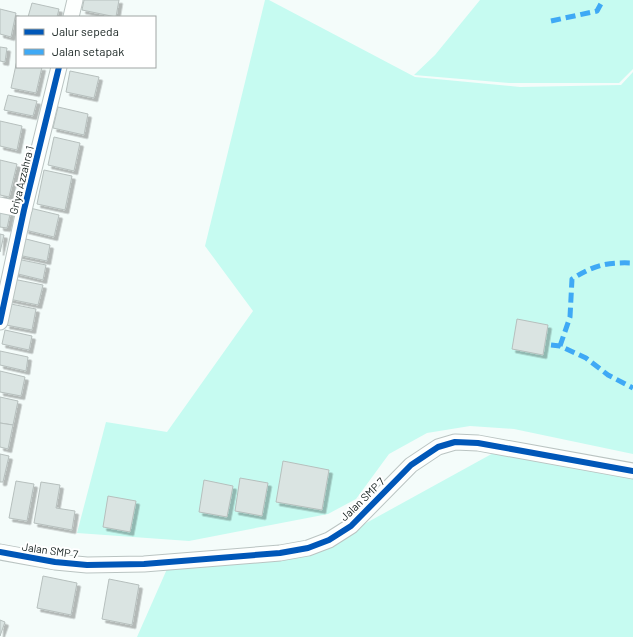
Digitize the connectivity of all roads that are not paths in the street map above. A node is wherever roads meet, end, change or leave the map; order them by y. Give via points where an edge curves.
1 (75, 0) edge
2 (71, 16) edge
3 (59, 68) edge
4 (0, 205) edge
5 (24, 210) junction
6 (0, 322) edge
7 (633, 471) edge
8 (0, 552) edge

1 - 2 street
3 - 5 street, Griya Azzahra 1
4 - 5 street, Griya Azzahra 1
5 - 6 street, Griya Azzahra 1
7 - 8 street, Jalan SMP 7 via 478,443 455,442 438,447 411,465 351,526 329,540 308,548 280,553 137,564 87,565

